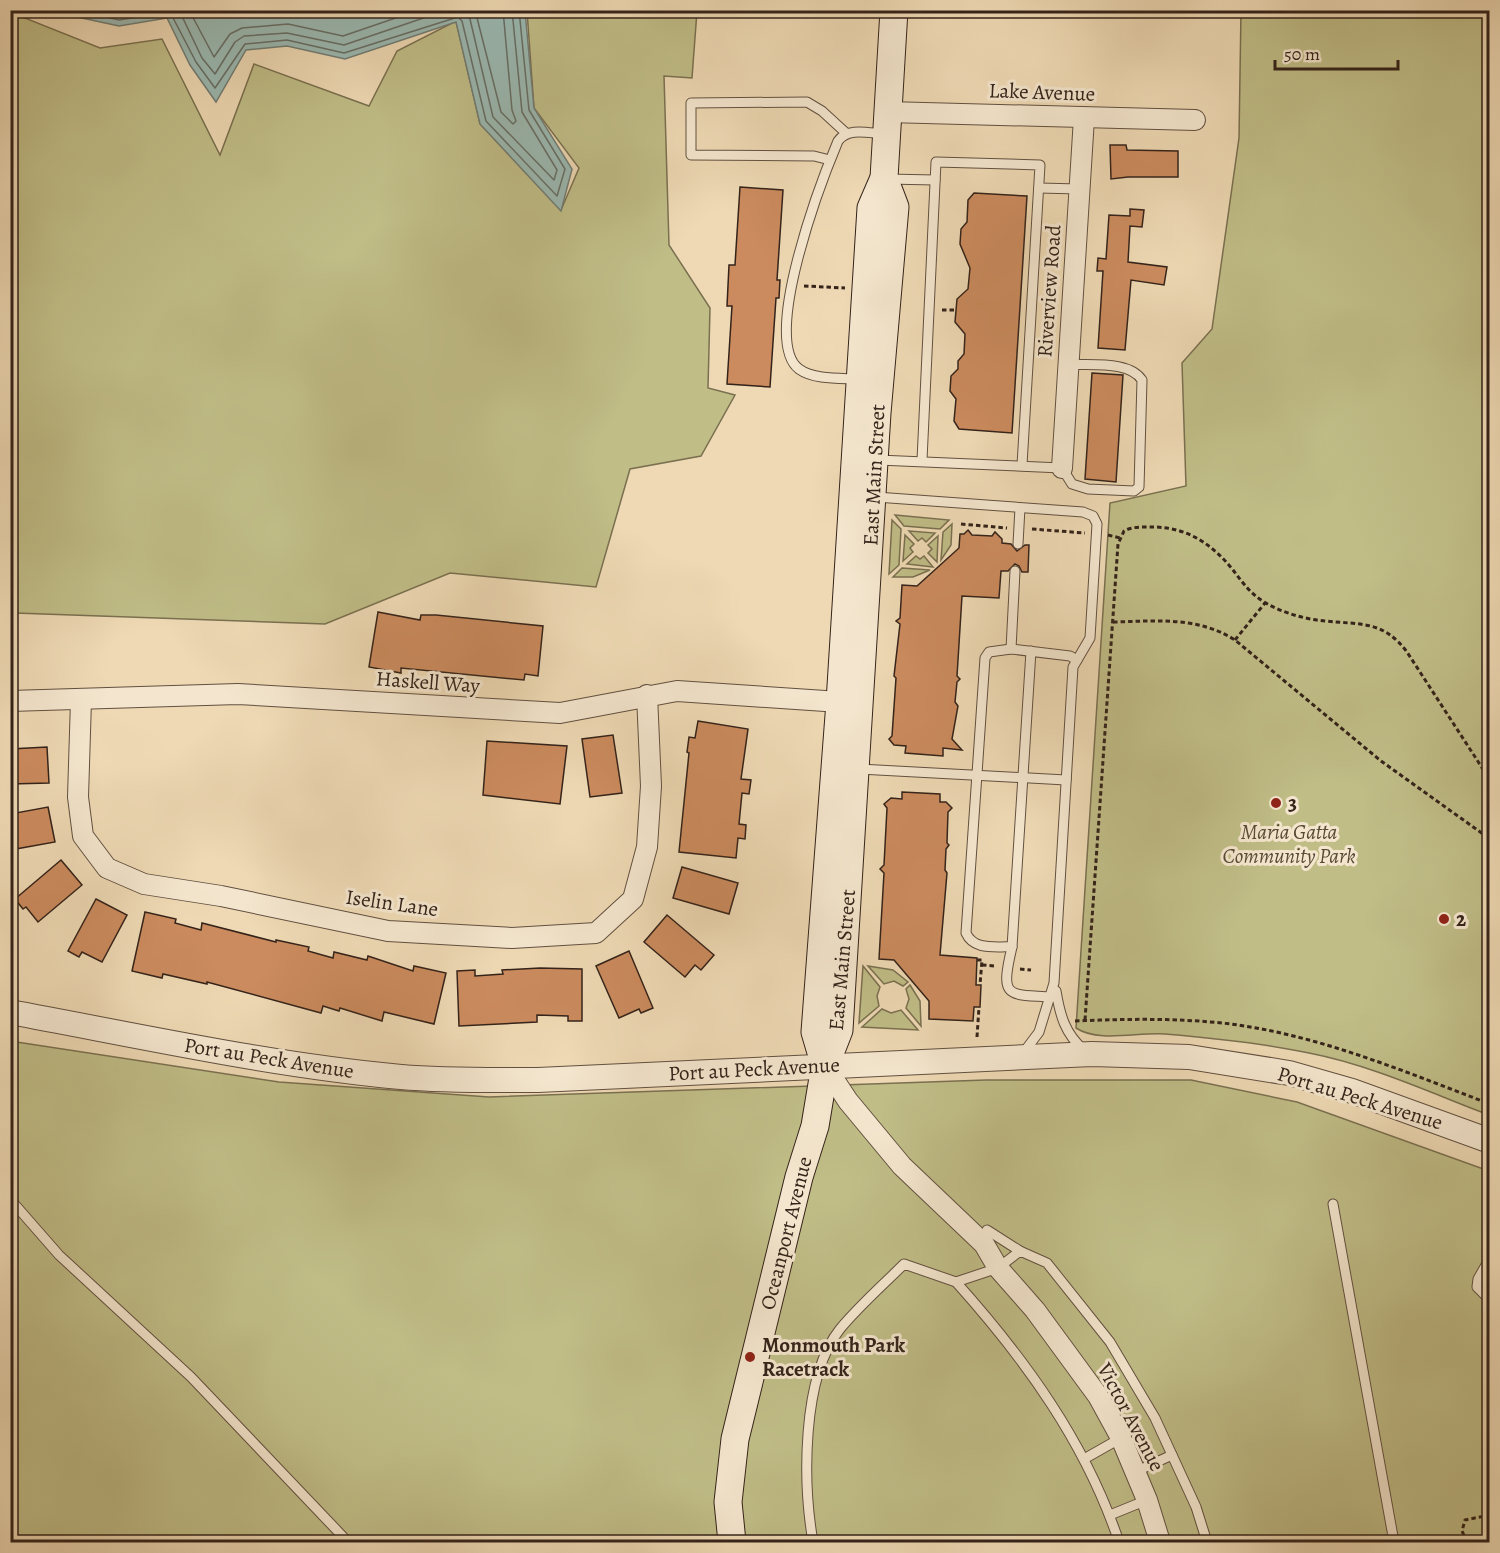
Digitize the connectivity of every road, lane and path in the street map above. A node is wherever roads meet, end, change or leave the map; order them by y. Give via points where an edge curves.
1 (894, 10) edge
2 (1084, 118) junction
3 (1195, 120) dead end
4 (886, 123) junction
5 (846, 133) junction
6 (830, 160) junction
7 (884, 178) junction
8 (935, 180) junction
9 (1039, 188) junction
10 (1079, 189) junction
11 (799, 286) dead end
12 (845, 288) dead end
13 (940, 309) dead end
14 (956, 310) dead end
15 (1068, 364) junction
16 (860, 380) junction
17 (865, 460) junction
18 (922, 460) junction
19 (1022, 465) junction
20 (1062, 468) junction
21 (873, 497) junction
22 (1020, 508) junction
23 (961, 524) dead end
24 (1008, 528) dead end
25 (1027, 529) dead end
26 (1087, 533) dead end
27 (1108, 535) dead end
28 (1120, 538) junction
29 (1018, 544) dead end
30 (1015, 571) dead end
31 (1265, 603) junction
32 (1113, 622) junction
33 (1235, 640) junction
34 (1011, 649) junction
35 (1031, 651) junction
36 (1077, 660) junction
37 (646, 695) junction
38 (81, 700) junction
39 (10, 701) edge
40 (840, 702) junction
41 (856, 769) junction
42 (976, 776) junction
43 (1022, 778) junction
44 (1066, 780) junction
45 (1490, 780) edge
46 (1490, 839) edge
47 (1012, 947) junction
48 (977, 960) dead end
49 (982, 965) junction
50 (1000, 966) dead end
51 (980, 985) dead end
52 (1028, 996) junction
53 (1053, 997) junction
54 (979, 1007) dead end
55 (10, 1012) edge
56 (1085, 1020) junction
57 (1072, 1021) dead end
58 (1041, 1026) junction
59 (977, 1037) dead end
60 (1092, 1054) junction
61 (1018, 1058) junction
62 (825, 1066) junction
63 (1490, 1104) edge
64 (1490, 1141) edge
65 (902, 1166) junction
66 (10, 1198) edge
67 (1333, 1204) dead end
68 (987, 1230) junction
69 (1020, 1251) junction
70 (1490, 1258) edge
71 (998, 1268) junction
72 (956, 1282) junction
73 (1490, 1300) edge
74 (1120, 1438) junction
75 (1172, 1455) junction
76 (1084, 1459) junction
77 (1135, 1472) junction
78 (1148, 1500) junction
79 (1110, 1515) junction
80 (1490, 1515) edge
81 (348, 1542) edge
82 (732, 1542) edge
83 (813, 1542) edge
84 (1119, 1542) edge
85 (1160, 1542) edge
86 (1208, 1542) edge
87 (1394, 1542) edge
88 (1467, 1542) edge

1 - 4 main road, East Main Street
2 - 3 street, Lake Avenue
2 - 4 street, Lake Avenue
2 - 10 street, Riverview Road
4 - 5 lane
4 - 7 main road, East Main Street
5 - 6 lane
5 - 6 lane via 807,102 691,103 691,155 814,156
6 - 16 lane via 792,275 789,352 793,362 807,373
7 - 8 lane
7 - 16 main road, East Main Street via 871,208
7 - 17 main road, East Main Street via 895,207 878,401
8 - 9 lane via 936,162 1040,165
8 - 18 lane
9 - 10 lane
9 - 19 lane
10 - 15 street, Riverview Road
11 - 12 path
13 - 14 path
15 - 20 street, Riverview Road
15 - 20 lane via 1128,368 1138,373 1142,380 1139,487 1134,491 1088,489 1072,484
16 - 17 main road, East Main Street
17 - 18 lane
17 - 21 main road, East Main Street
17 - 40 main road, East Main Street
18 - 19 lane
19 - 20 lane
21 - 22 lane
21 - 41 main road, East Main Street
22 - 29 lane
22 - 36 lane via 1083,512 1097,524 1090,638
23 - 24 path
25 - 26 path
27 - 28 path
28 - 31 path via 1127,529 1152,527 1177,529 1197,537 1214,549
28 - 32 path
30 - 34 lane
31 - 33 path
31 - 45 path via 1294,615 1365,624 1393,635
32 - 33 path via 1192,622 1219,630
32 - 56 path
33 - 46 path via 1381,761
34 - 35 lane
34 - 42 lane via 989,652 985,658
35 - 36 lane
35 - 43 lane
36 - 44 lane via 1073,667
37 - 38 street, Haskell Way via 560,713 238,694
37 - 38 street, Iselin Lane via 651,786 647,847 633,899 596,933 512,938 388,931 144,884 107,867 83,836 78,797
37 - 40 street, Haskell Way via 677,691
38 - 39 street, Haskell Way
40 - 62 main road, East Main Street via 815,1032
41 - 42 lane
41 - 62 main road, East Main Street via 839,1030
42 - 43 lane
42 - 47 lane via 966,933 979,945
43 - 44 lane
43 - 47 lane
44 - 53 lane
47 - 52 lane via 1007,988 1016,996
48 - 49 path via 982,960
49 - 50 path
49 - 51 path
52 - 53 lane
52 - 58 lane via 1042,1004
53 - 58 lane
53 - 60 lane via 1068,1034
54 - 59 path
55 - 62 street, Port au Peck Avenue via 240,1055 403,1077 538,1080
56 - 57 path
56 - 63 path via 1155,1019 1255,1029 1377,1062
58 - 61 lane
60 - 61 street, Port au Peck Avenue
60 - 64 street, Port au Peck Avenue via 1189,1057 1289,1073 1362,1094
61 - 62 street, Port au Peck Avenue
62 - 65 street, Victor Avenue via 848,1101
62 - 82 main road, Oceanport Avenue via 815,1126 735,1439 728,1502
65 - 68 street, Victor Avenue via 930,1178
65 - 71 street, Victor Avenue via 979,1238
66 - 81 lane via 59,1255 191,1377
67 - 87 lane
68 - 69 lane, Victor Avenue
68 - 71 street, Victor Avenue via 996,1244
69 - 71 lane
69 - 75 lane, Victor Avenue via 1047,1263 1110,1342
70 - 73 lane via 1477,1287
71 - 72 lane
71 - 74 street, Victor Avenue via 1098,1396
72 - 76 lane via 1039,1384
72 - 83 lane via 904,1264 833,1340 821,1367 807,1433 807,1506
74 - 76 lane
74 - 77 street, Victor Avenue
75 - 77 lane
75 - 86 lane, Victor Avenue
76 - 79 lane
77 - 78 street, Victor Avenue
78 - 79 lane
78 - 85 street, Victor Avenue
79 - 84 lane
80 - 88 path via 1464,1522 1462,1531

